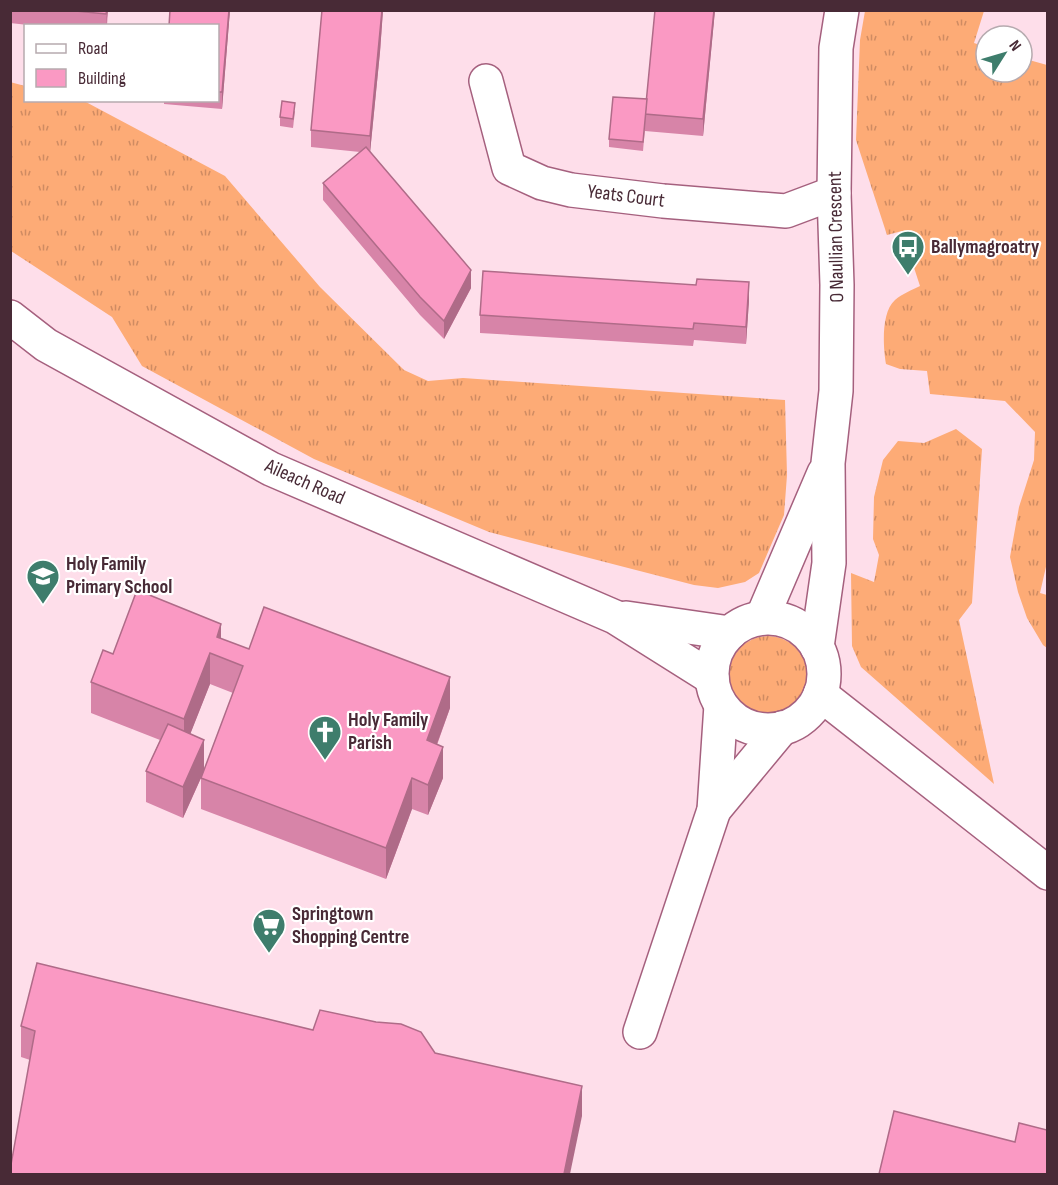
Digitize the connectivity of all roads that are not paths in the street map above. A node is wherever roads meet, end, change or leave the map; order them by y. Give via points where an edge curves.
1 (842, 10) edge
2 (486, 81) dead end
3 (834, 193) junction
4 (10, 317) edge
5 (828, 464) junction
6 (615, 617) junction
7 (762, 618) junction
8 (730, 633) junction
9 (816, 647) junction
10 (716, 692) junction
11 (820, 694) junction
12 (782, 728) junction
13 (714, 810) junction
14 (1047, 873) edge
15 (640, 1032) dead end

1 - 3 street, O Naullian Crescent via 836,48
2 - 3 street, Yeats Court via 509,168 542,183 663,201 786,211
3 - 5 street, O Naullian Crescent via 836,391
4 - 6 street, Aileach Road via 46,345 272,469
5 - 7 street, O Naullian Crescent
5 - 9 street, O Naullian Crescent via 829,563
6 - 8 street, Aileach Road
6 - 10 street, Aileach Road
7 - 8 street
7 - 9 street via 793,624
8 - 10 street via 716,654
9 - 11 street via 823,662
10 - 12 street via 738,721 771,730
10 - 13 street
11 - 12 street via 805,716
11 - 14 street
12 - 13 street
13 - 15 street

